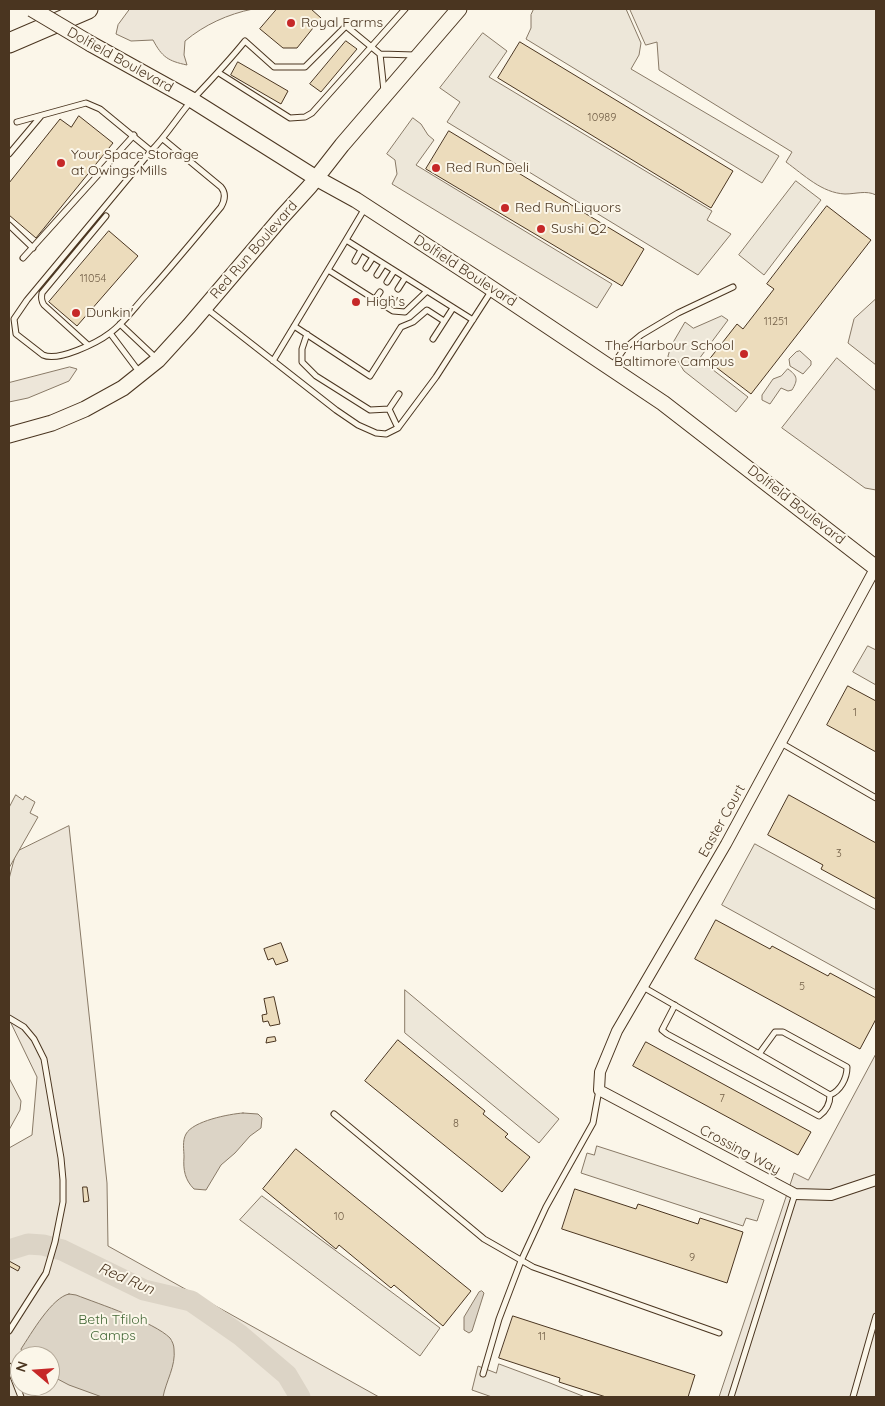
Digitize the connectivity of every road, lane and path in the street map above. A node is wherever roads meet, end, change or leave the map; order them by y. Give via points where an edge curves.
1 (32, 9) edge
2 (88, 9) edge
3 (405, 9) edge
4 (459, 9) edge
5 (9, 43) edge
6 (371, 46) junction
7 (380, 54) junction
8 (419, 55) junction
9 (219, 73) junction
10 (384, 96) junction
11 (192, 100) junction
12 (41, 115) junction
13 (17, 122) dead end
14 (134, 135) junction
15 (163, 139) junction
16 (152, 151) junction
17 (9, 154) edge
18 (316, 178) junction
19 (366, 206) junction
20 (106, 216) dead end
21 (9, 225) edge
22 (346, 240) junction
23 (33, 248) junction
24 (361, 250) junction
25 (373, 257) junction
26 (23, 258) dead end
27 (355, 261) dead end
28 (384, 264) junction
29 (366, 268) dead end
30 (328, 270) junction
31 (394, 271) junction
32 (348, 272) dead end
33 (377, 275) dead end
34 (405, 278) junction
35 (343, 279) junction
36 (359, 279) dead end
37 (387, 282) dead end
38 (354, 286) junction
39 (370, 286) dead end
40 (733, 287) dead end
41 (398, 289) dead end
42 (493, 289) junction
43 (426, 291) junction
44 (380, 292) dead end
45 (365, 293) junction
46 (375, 299) junction
47 (391, 299) dead end
48 (386, 306) junction
49 (204, 308) junction
50 (453, 308) junction
51 (473, 320) junction
52 (444, 322) junction
53 (120, 324) junction
54 (294, 326) junction
55 (110, 333) junction
56 (307, 334) junction
57 (433, 339) dead end
58 (88, 345) junction
59 (158, 360) junction
60 (273, 361) junction
61 (611, 368) junction
62 (141, 374) junction
63 (399, 394) dead end
64 (389, 409) junction
65 (398, 428) junction
66 (9, 435) edge
67 (876, 567) edge
68 (780, 743) junction
69 (876, 798) edge
70 (643, 987) junction
71 (675, 1005) junction
72 (9, 1018) edge
73 (759, 1054) junction
74 (599, 1090) junction
75 (830, 1095) junction
76 (334, 1114) dead end
77 (876, 1180) edge
78 (794, 1194) junction
79 (521, 1261) junction
80 (876, 1316) edge
81 (9, 1331) edge
82 (718, 1333) dead end
83 (9, 1366) edge
84 (483, 1374) dead end
85 (21, 1397) edge
86 (731, 1397) edge
87 (853, 1397) edge

1 - 11 main road, Dolfield Boulevard, bridge
2 - 5 highway
3 - 6 lane
4 - 8 main road, Red Run Boulevard
6 - 7 lane
6 - 9 lane via 305,117 290,118
6 - 9 lane via 346,26 305,67 274,67 245,42
7 - 8 lane
7 - 10 lane
8 - 10 main road, Red Run Boulevard
9 - 11 lane
10 - 18 main road, Red Run Boulevard
11 - 15 lane
11 - 18 main road, Dolfield Boulevard
12 - 13 lane
12 - 14 lane via 86,103 100,108
12 - 17 lane
14 - 16 lane
14 - 23 lane
15 - 16 lane
15 - 53 lane via 221,187 224,201
16 - 58 lane via 14,319 16,334 48,357
18 - 19 main road, Dolfield Boulevard
18 - 49 main road, Red Run Boulevard
19 - 22 lane
19 - 42 main road, Dolfield Boulevard
20 - 58 lane via 41,297 44,305
21 - 23 lane
22 - 24 lane
22 - 30 lane
23 - 26 lane
24 - 25 lane
24 - 27 lane
25 - 28 lane
25 - 29 lane
28 - 31 lane
28 - 33 lane
30 - 35 lane
30 - 54 lane
31 - 34 lane
31 - 37 lane
32 - 35 lane
34 - 41 lane
34 - 43 lane
35 - 38 lane
36 - 38 lane
38 - 45 lane
39 - 45 lane
40 - 61 lane via 678,312 641,334 624,349
42 - 51 lane
42 - 61 main road, Dolfield Boulevard
43 - 48 lane via 405,312 393,311
43 - 50 lane
44 - 46 lane
45 - 46 lane
46 - 48 lane
47 - 48 lane
49 - 59 main road, Red Run Boulevard
49 - 60 lane
50 - 51 lane
50 - 52 lane
51 - 65 lane
52 - 56 lane via 427,310 401,327 370,376
52 - 57 lane
53 - 55 lane
53 - 59 lane
54 - 56 lane
54 - 60 lane
55 - 58 lane
55 - 62 lane
56 - 64 lane via 302,362 316,376 370,410
59 - 62 main road, Red Run Boulevard
60 - 65 lane via 358,425 381,434
61 - 67 main road, Dolfield Boulevard via 663,403
62 - 66 main road, Red Run Boulevard via 86,409
63 - 64 lane
64 - 65 lane
67 - 68 street, Easter Court
68 - 69 lane
68 - 70 street, Easter Court
70 - 71 lane
70 - 74 street, Easter Court via 603,1062
71 - 73 lane
71 - 75 lane via 662,1030 666,1034 819,1116 827,1107
72 - 81 lane via 24,1026 44,1059 63,1180 63,1202 46,1273
73 - 75 lane
73 - 75 lane via 775,1032 783,1032 847,1068 838,1092
74 - 78 street, Crossing Way
74 - 79 lane via 593,1124 546,1207
76 - 79 lane via 484,1239
77 - 78 street, Crossing Way via 831,1195
78 - 86 lane
79 - 82 lane
79 - 84 lane
80 - 87 lane
83 - 85 lane

